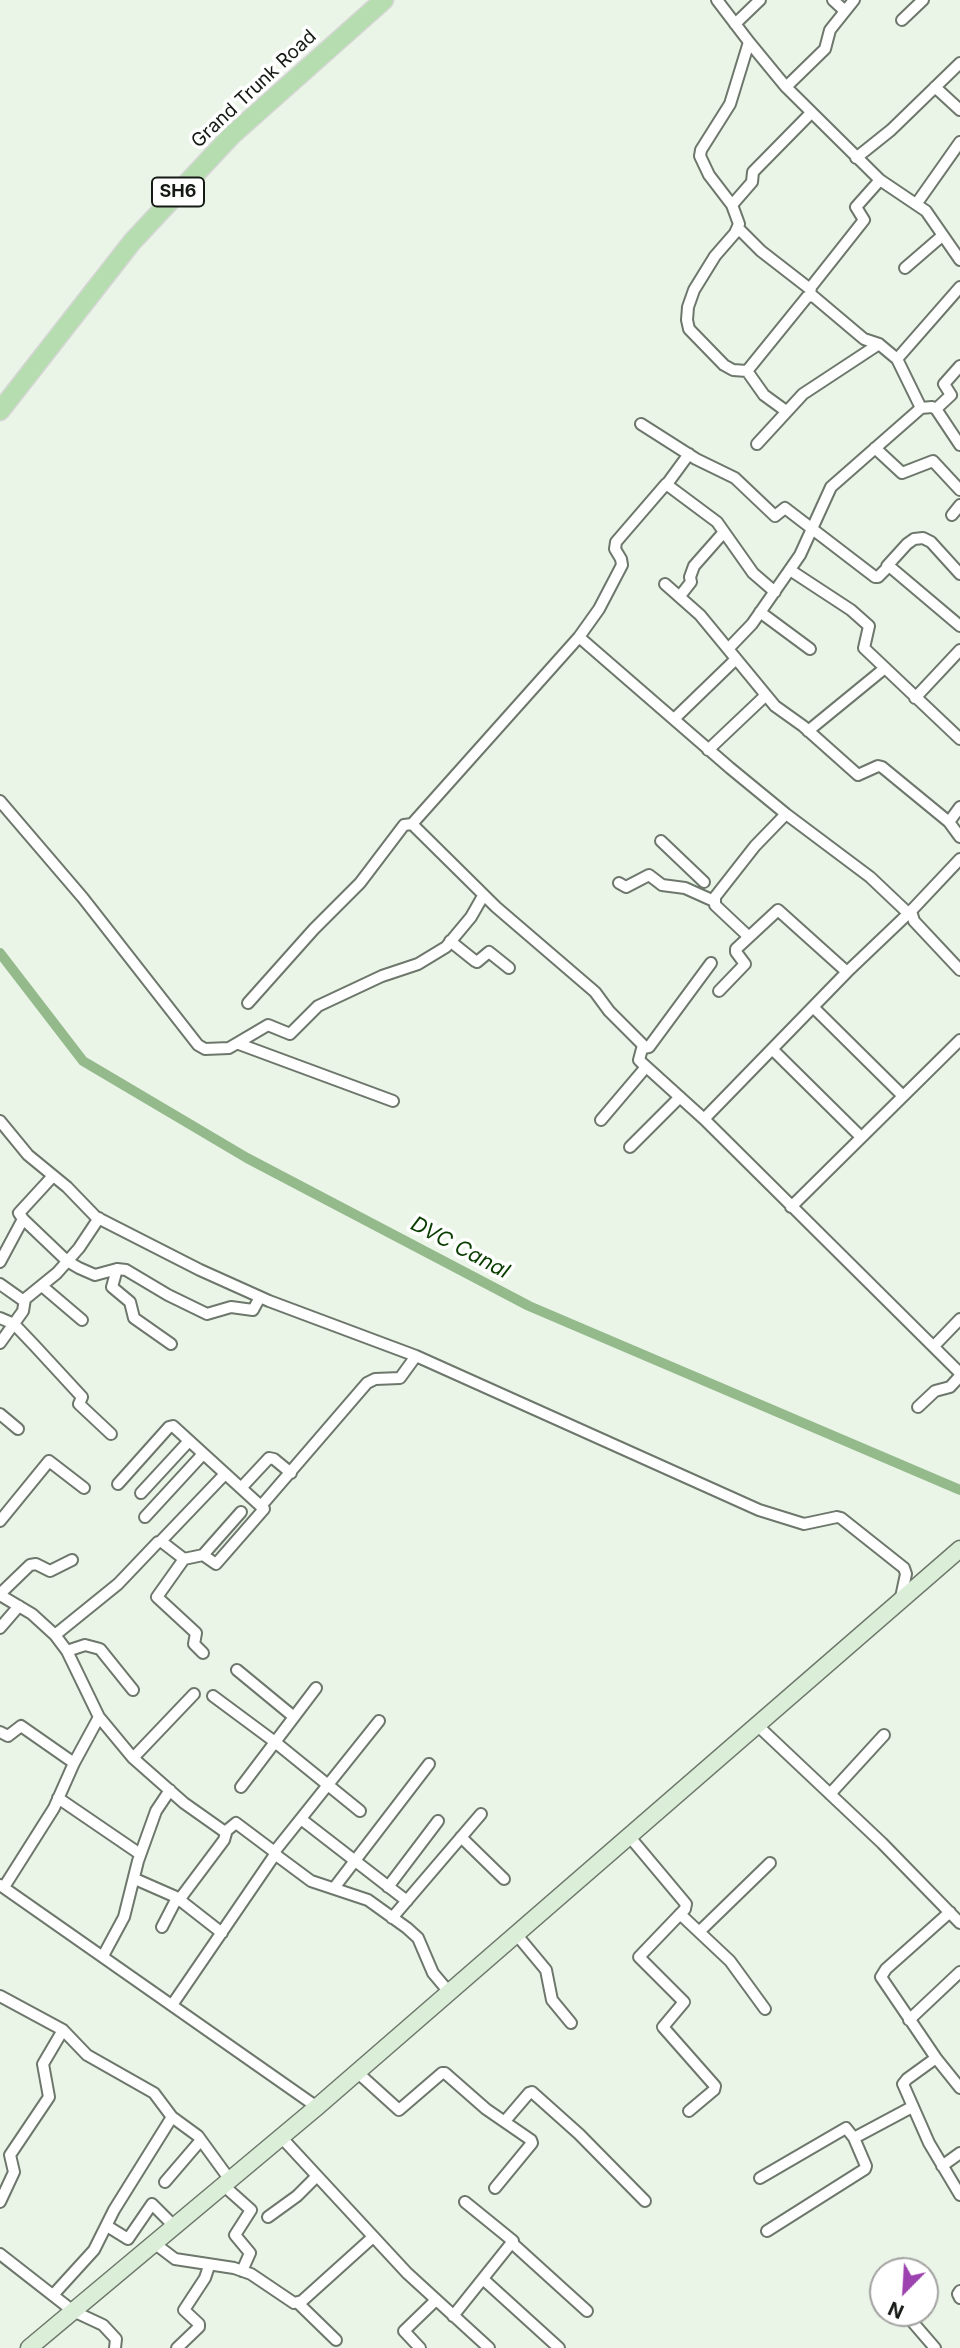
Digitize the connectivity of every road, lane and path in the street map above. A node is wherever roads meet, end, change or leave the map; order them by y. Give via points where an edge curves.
1 (384, 0) edge
2 (717, 0) edge
3 (760, 0) edge
4 (833, 0) edge
5 (854, 0) edge
6 (923, 0) edge
7 (845, 11) junction
8 (902, 20) dead end
9 (735, 24) junction
10 (749, 42) junction
11 (960, 63) edge
12 (786, 87) junction
13 (935, 87) junction
14 (960, 110) edge
15 (811, 113) junction
16 (960, 142) edge
17 (856, 158) junction
18 (880, 180) junction
19 (917, 203) junction
20 (732, 205) junction
21 (738, 228) junction
22 (942, 236) junction
23 (960, 260) edge
24 (905, 268) dead end
25 (960, 287) edge
26 (810, 292) junction
27 (879, 344) junction
28 (897, 359) junction
29 (960, 366) edge
30 (747, 371) junction
31 (921, 408) junction
32 (936, 410) junction
33 (0, 411) edge
34 (786, 411) junction
35 (641, 424) dead end
36 (757, 444) dead end
37 (960, 445) edge
38 (876, 448) junction
39 (689, 454) junction
40 (667, 484) junction
41 (960, 490) edge
42 (960, 505) edge
43 (952, 515) dead end
44 (813, 529) junction
45 (724, 532) junction
46 (887, 566) junction
47 (790, 570) junction
48 (960, 574) edge
49 (666, 584) dead end
50 (775, 592) junction
51 (680, 596) junction
52 (760, 612) junction
53 (960, 626) edge
54 (579, 637) junction
55 (728, 649) junction
56 (810, 649) dead end
57 (960, 650) edge
58 (736, 659) junction
59 (885, 668) junction
60 (765, 696) junction
61 (915, 698) junction
62 (674, 719) junction
63 (808, 731) junction
64 (960, 739) edge
65 (708, 750) junction
66 (0, 801) edge
67 (960, 807) edge
68 (786, 814) junction
69 (949, 822) junction
70 (412, 824) junction
71 (960, 837) edge
72 (661, 841) dead end
73 (960, 859) edge
74 (704, 882) dead end
75 (619, 883) dead end
76 (483, 896) junction
77 (714, 901) junction
78 (909, 912) junction
79 (749, 937) junction
80 (450, 941) junction
81 (710, 963) dead end
82 (509, 968) dead end
83 (960, 970) edge
84 (847, 972) junction
85 (719, 991) dead end
86 (248, 1003) dead end
87 (813, 1007) junction
88 (960, 1040) edge
89 (239, 1044) junction
90 (643, 1048) junction
91 (772, 1049) junction
92 (646, 1067) junction
93 (904, 1096) junction
94 (680, 1097) junction
95 (393, 1101) dead end
96 (704, 1119) junction
97 (601, 1120) dead end
98 (0, 1122) edge
99 (862, 1137) junction
100 (630, 1147) dead end
101 (53, 1175) junction
102 (790, 1207) junction
103 (99, 1218) junction
104 (23, 1219) junction
105 (67, 1261) junction
106 (0, 1262) edge
107 (117, 1269) junction
108 (0, 1284) edge
109 (42, 1286) junction
110 (260, 1297) junction
111 (24, 1301) junction
112 (0, 1318) edge
113 (960, 1319) edge
114 (82, 1321) dead end
115 (14, 1324) junction
116 (0, 1343) edge
117 (172, 1344) dead end
118 (934, 1346) junction
119 (416, 1356) junction
120 (960, 1375) edge
121 (918, 1407) dead end
122 (0, 1414) edge
123 (18, 1429) dead end
124 (111, 1434) dead end
125 (188, 1441) junction
126 (203, 1454) junction
127 (225, 1474) junction
128 (291, 1474) junction
129 (118, 1484) dead end
130 (84, 1488) dead end
131 (241, 1488) junction
132 (142, 1493) dead end
133 (261, 1506) junction
134 (241, 1511) dead end
135 (145, 1517) dead end
136 (0, 1521) edge
137 (160, 1542) junction
138 (960, 1549) edge
139 (203, 1555) junction
140 (184, 1559) junction
141 (72, 1560) dead end
142 (0, 1595) edge
143 (900, 1602) junction
144 (19, 1606) junction
145 (0, 1628) edge
146 (55, 1635) junction
147 (66, 1651) junction
148 (203, 1653) dead end
149 (237, 1670) dead end
150 (316, 1688) dead end
151 (133, 1690) dead end
152 (194, 1694) dead end
153 (214, 1696) dead end
154 (99, 1717) junction
155 (294, 1717) junction
156 (379, 1721) dead end
157 (757, 1725) junction
158 (0, 1732) edge
159 (884, 1735) dead end
160 (275, 1742) junction
161 (133, 1758) junction
162 (74, 1763) junction
163 (429, 1764) dead end
164 (328, 1785) junction
165 (241, 1787) dead end
166 (170, 1790) junction
167 (830, 1794) junction
168 (58, 1798) junction
169 (360, 1811) dead end
170 (481, 1814) dead end
171 (301, 1819) junction
172 (438, 1821) dead end
173 (226, 1833) junction
174 (629, 1836) junction
175 (461, 1837) junction
176 (276, 1853) junction
177 (140, 1854) junction
178 (354, 1860) junction
179 (770, 1863) dead end
180 (135, 1879) junction
181 (505, 1879) dead end
182 (2, 1886) edge
183 (388, 1886) junction
184 (334, 1888) junction
185 (178, 1899) junction
186 (407, 1901) junction
187 (950, 1912) junction
188 (680, 1914) junction
189 (392, 1918) junction
190 (960, 1923) edge
191 (162, 1927) dead end
192 (700, 1931) junction
193 (222, 1933) junction
194 (516, 1934) junction
195 (103, 1956) junction
196 (960, 1972) edge
197 (449, 1992) junction
198 (0, 1996) edge
199 (172, 2005) junction
200 (765, 2009) dead end
201 (909, 2020) junction
202 (571, 2023) dead end
203 (64, 2030) junction
204 (936, 2058) junction
205 (960, 2066) edge
206 (357, 2072) junction
207 (950, 2076) junction
208 (960, 2088) edge
209 (317, 2107) junction
210 (912, 2107) junction
211 (689, 2111) dead end
212 (173, 2117) junction
213 (505, 2122) junction
214 (281, 2137) junction
215 (854, 2138) junction
216 (201, 2140) junction
217 (960, 2152) edge
218 (942, 2166) junction
219 (316, 2177) junction
220 (760, 2178) dead end
221 (165, 2182) dead end
222 (227, 2182) junction
223 (495, 2188) dead end
224 (960, 2195) edge
225 (645, 2201) dead end
226 (0, 2202) edge
227 (465, 2202) dead end
228 (268, 2217) dead end
229 (107, 2226) junction
230 (174, 2226) junction
231 (766, 2231) dead end
232 (373, 2237) junction
233 (154, 2243) junction
234 (512, 2243) junction
235 (0, 2254) edge
236 (209, 2266) junction
237 (242, 2271) junction
238 (483, 2280) junction
239 (960, 2291) edge
240 (53, 2295) junction
241 (960, 2298) edge
242 (436, 2301) junction
243 (298, 2303) junction
244 (73, 2311) junction
245 (587, 2311) dead end
246 (453, 2316) junction
247 (917, 2327) edge
248 (336, 2340) dead end
249 (29, 2348) edge
250 (116, 2348) edge
251 (177, 2348) edge
252 (420, 2348) edge
253 (489, 2348) edge
254 (559, 2348) edge
255 (934, 2348) edge

1 - 33 main road, Grand Trunk Road / SH6 via 231,136 132,242
2 - 9 street
3 - 9 street
4 - 7 street
5 - 7 street
6 - 8 street
7 - 12 street via 830,30 825,49
9 - 10 street
10 - 12 street
10 - 20 street via 730,104 701,150 702,163
11 - 13 street
12 - 15 street
13 - 14 street
13 - 17 street
15 - 17 street
15 - 20 street via 753,172 752,182
16 - 19 street
17 - 18 street
18 - 19 street
18 - 26 street via 856,207 864,220
19 - 22 street
20 - 21 street
21 - 26 street
21 - 30 street via 698,282 687,320 695,337 724,365
22 - 23 street
22 - 24 street
25 - 28 street
26 - 27 street via 864,339
26 - 30 street
27 - 28 street
27 - 34 street via 811,388
28 - 31 street
29 - 32 street via 944,383 951,395
30 - 34 street via 764,395
31 - 32 street
31 - 38 street
32 - 37 street
34 - 36 street
35 - 39 street
38 - 41 street via 902,474 933,461
38 - 44 street via 831,487
39 - 40 street
39 - 44 street via 735,478 775,516 785,508
40 - 45 street
40 - 54 street via 616,542 622,565
42 - 43 street
44 - 46 street via 875,577
44 - 47 street
45 - 50 street via 753,573
45 - 51 street via 694,566 691,582
46 - 48 street via 907,544 923,538
46 - 53 street
47 - 50 street
47 - 59 street via 869,626 864,648
49 - 51 street
50 - 52 street
51 - 55 street
52 - 55 street
52 - 56 street
54 - 62 street
54 - 70 street
55 - 58 street
57 - 61 street
58 - 60 street
58 - 62 street
59 - 61 street
59 - 63 street
60 - 63 street
60 - 65 street
61 - 64 street
62 - 65 street
63 - 69 street via 857,775 882,767
65 - 68 street
66 - 89 street via 198,1045 219,1049
67 - 69 street
68 - 77 street
68 - 78 street via 862,870
69 - 71 street
70 - 76 street
70 - 86 street via 404,825 360,883
72 - 74 street
73 - 78 street
75 - 77 street via 626,887 649,875 662,885 685,888
76 - 80 street
76 - 90 street via 595,992
77 - 79 street
78 - 83 street
78 - 84 street
79 - 84 street via 779,910
79 - 85 street via 736,950 745,964
80 - 82 street via 476,962 489,952
80 - 89 street via 418,964 318,1006 290,1034 268,1025
81 - 90 street via 649,1047
84 - 87 street
87 - 91 street
87 - 93 street
88 - 93 street
89 - 95 street
90 - 92 street via 639,1060
91 - 96 street
91 - 99 street
92 - 94 street
92 - 97 street
93 - 99 street
94 - 96 street
94 - 100 street
96 - 102 street
98 - 101 street via 28,1155
99 - 102 street
101 - 103 street
101 - 104 street via 19,1213
102 - 118 street
103 - 105 street
103 - 110 street
104 - 105 street
104 - 106 street
105 - 107 street via 95,1275
105 - 109 street
107 - 110 street via 127,1270 207,1314 231,1307 253,1310
107 - 117 street via 112,1287 130,1302 134,1318
108 - 111 street
109 - 111 street
109 - 114 street
110 - 119 street
111 - 115 street
112 - 115 street
113 - 118 street
115 - 116 street
115 - 124 street via 82,1397 79,1404
118 - 120 street
119 - 128 street via 400,1378 367,1383
119 - 143 street via 766,1513 804,1524 841,1518 904,1568
120 - 121 street
122 - 123 street
125 - 126 street
125 - 129 street via 170,1426
125 - 132 street
126 - 127 street
126 - 135 street
127 - 131 street
127 - 137 street
128 - 131 street via 269,1458
128 - 133 street
130 - 136 street via 49,1461
131 - 133 street
133 - 139 street via 263,1511 216,1564
134 - 139 street
137 - 140 street
137 - 146 street via 118,1584
138 - 143 street
139 - 140 street
140 - 148 street via 157,1597 196,1633 194,1642
141 - 142 street via 50,1571 30,1565
142 - 144 street
143 - 157 street
144 - 145 street
144 - 146 street
146 - 147 street
147 - 151 street via 85,1645 100,1649
147 - 154 street
149 - 155 street
150 - 155 street
152 - 161 street
153 - 160 street
154 - 161 street
154 - 162 street
155 - 160 street
156 - 164 street
157 - 167 street
157 - 174 street
158 - 162 street via 8,1736 21,1726
159 - 167 street
160 - 164 street
160 - 165 street
161 - 166 street
162 - 168 street
163 - 178 street
164 - 169 street
164 - 171 street
166 - 173 street
166 - 177 street via 156,1811
167 - 187 street
168 - 177 street
168 - 182 street
170 - 175 street
171 - 176 street
171 - 178 street
172 - 183 street
173 - 176 street via 235,1823
173 - 185 street
174 - 188 street via 686,1904
174 - 194 street
175 - 181 street
175 - 186 street
176 - 184 street via 311,1881
176 - 193 street
177 - 180 street
178 - 183 street
178 - 184 street
179 - 192 street
180 - 185 street
180 - 195 street via 124,1917
182 - 195 street
183 - 186 street
184 - 189 street via 368,1900
185 - 191 street
185 - 193 street
186 - 189 street
187 - 190 street
187 - 201 street via 882,1973 882,1981
188 - 192 street
188 - 211 street via 639,1957 685,2003 663,2027 715,2086
189 - 197 street via 418,1938 433,1973
192 - 200 street via 730,1961
193 - 199 street
194 - 197 street
194 - 202 street via 546,1970 552,2000
195 - 199 street
196 - 201 street
197 - 206 street
198 - 203 street
199 - 209 street
201 - 204 street
203 - 212 street via 88,2055 154,2093
203 - 226 street via 43,2062 49,2097 10,2155 13,2172
204 - 207 street
204 - 210 street via 903,2084
205 - 207 street
206 - 209 street
206 - 213 street via 399,2110 445,2073
207 - 208 street
209 - 214 street
210 - 215 street
210 - 218 street
212 - 216 street
212 - 229 street
213 - 223 street via 532,2142
213 - 225 street via 532,2092
214 - 219 street
214 - 222 street
215 - 220 street via 846,2128
215 - 231 street via 866,2168
216 - 221 street
216 - 222 street
217 - 218 street
218 - 224 street
219 - 228 street
219 - 232 street
222 - 230 street
222 - 237 street via 251,2210 235,2235 250,2253
227 - 234 street
229 - 230 street via 128,2239 152,2204
229 - 240 street via 88,2258
230 - 233 street
232 - 242 street
232 - 243 street
233 - 236 street via 175,2259
233 - 244 street
234 - 238 street
234 - 245 street
235 - 240 street
236 - 237 street
236 - 251 street via 184,2310 199,2327
237 - 243 street
238 - 246 street
238 - 254 street
239 - 241 street
240 - 244 street
242 - 246 street
242 - 252 street via 404,2331
243 - 248 street
244 - 249 street
244 - 250 street via 103,2325 116,2339
246 - 253 street
247 - 255 street

